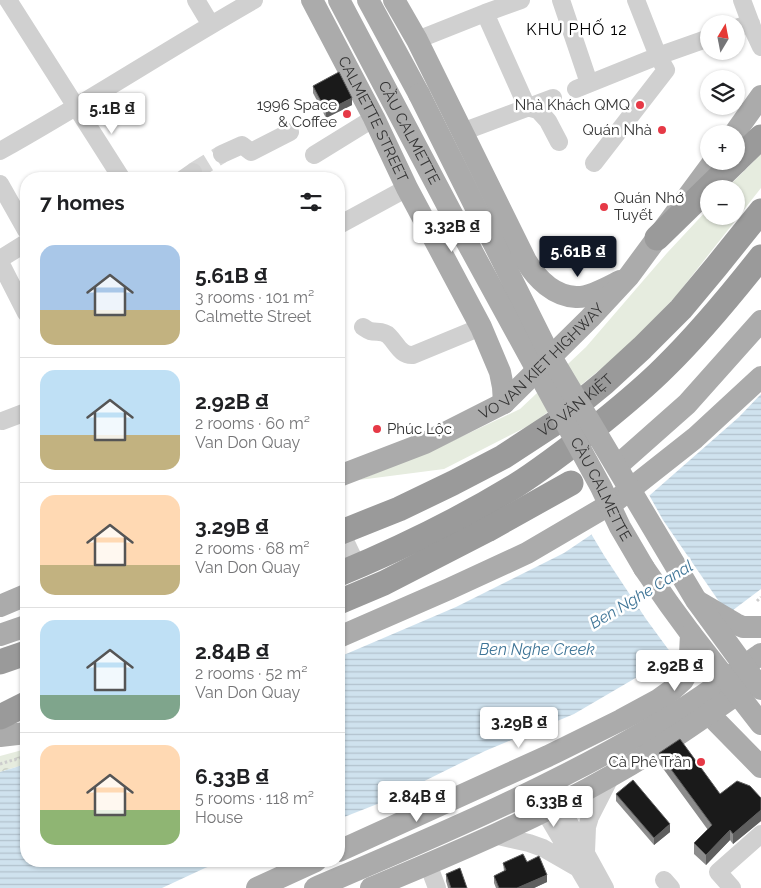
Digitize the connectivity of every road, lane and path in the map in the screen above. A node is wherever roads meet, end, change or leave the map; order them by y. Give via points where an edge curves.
1 (8, 0) edge
2 (196, 0) edge
3 (254, 0) edge
4 (312, 0) edge
5 (339, 0) edge
6 (368, 0) edge
7 (394, 0) edge
8 (521, 0) edge
9 (561, 0) edge
10 (636, 0) edge
11 (742, 0) edge
12 (486, 13) junction
13 (743, 15) edge
14 (211, 24) junction
15 (745, 28) edge
16 (416, 40) junction
17 (700, 41) edge
18 (761, 47) edge
19 (658, 56) junction
20 (761, 96) edge
21 (553, 98) dead end
22 (76, 107) junction
23 (527, 108) junction
24 (374, 118) junction
25 (740, 125) edge
26 (290, 132) dead end
27 (462, 132) junction
28 (761, 137) edge
29 (559, 142) dead end
30 (0, 151) edge
31 (745, 152) edge
32 (222, 154) tunnel mouth
33 (314, 155) dead end
34 (594, 163) dead end
35 (707, 170) edge
36 (727, 170) edge
37 (118, 172) edge
38 (0, 184) edge
39 (407, 188) junction
40 (761, 211) edge
41 (20, 219) edge
42 (345, 222) edge
43 (657, 238) junction
44 (20, 247) edge
45 (761, 257) edge
46 (0, 260) edge
47 (526, 261) junction
48 (629, 276) junction
49 (761, 278) edge
50 (464, 295) junction
51 (20, 301) edge
52 (761, 321) edge
53 (363, 327) dead end
54 (482, 327) junction
55 (761, 377) edge
56 (504, 403) junction
57 (20, 414) edge
58 (2, 421) dead end
59 (616, 466) junction
60 (345, 474) edge
61 (600, 486) junction
62 (345, 529) edge
63 (345, 555) edge
64 (348, 570) edge
65 (761, 597) edge
66 (20, 598) edge
67 (345, 599) edge
68 (696, 600) junction
69 (757, 601) dead end
70 (0, 606) edge
71 (761, 627) edge
72 (20, 628) edge
73 (345, 634) edge
74 (691, 634) junction
75 (0, 635) edge
76 (761, 654) edge
77 (20, 655) edge
78 (0, 662) edge
79 (761, 677) edge
80 (761, 688) edge
81 (20, 707) edge
82 (709, 714) junction
83 (0, 717) edge
84 (20, 720) edge
85 (761, 724) edge
86 (0, 726) edge
87 (20, 734) edge
88 (0, 736) edge
89 (20, 758) edge
90 (0, 764) edge
91 (761, 767) edge
92 (611, 776) junction
93 (540, 787) junction
94 (552, 808) junction
95 (761, 834) edge
96 (494, 835) junction
97 (345, 848) edge
98 (586, 852) junction
99 (428, 864) junction
100 (303, 867) edge
101 (579, 869) junction
102 (396, 883) edge
103 (257, 888) edge
104 (315, 888) edge
105 (371, 888) edge
106 (437, 888) edge
107 (590, 888) edge
108 (605, 888) edge
109 (732, 888) edge

1 - 22 street
2 - 14 street
3 - 14 street
4 - 24 main road, CALMETTE STREET
5 - 61 main road, CẦU CALMETTE, bridge
6 - 59 main road, CẦU CALMETTE, bridge via 419,94 548,352
7 - 16 main road
8 - 12 street
9 - 19 street via 582,86
10 - 19 street
11 - 13 street
12 - 16 street
12 - 23 street
14 - 22 street
15 - 18 street
16 - 27 main road
17 - 19 street
19 - 34 street via 666,70
20 - 25 main road
21 - 23 street
22 - 30 street
22 - 37 street
23 - 27 street
23 - 29 street via 538,110
24 - 33 street
24 - 39 main road, CALMETTE STREET
26 - 32 street via 251,152 242,145
27 - 47 main road
28 - 31 highway
35 - 43 main road, VO VAN KIET HIGHWAY
36 - 43 highway
38 - 41 street
39 - 42 street
39 - 50 main road, CALMETTE STREET
40 - 62 highway, VÕ VĂN KIỆT via 681,309 604,383 555,423 504,457 453,484
43 - 48 main road, VO VAN KIET HIGHWAY
44 - 46 street
45 - 64 highway, VÕ VĂN KIỆT via 664,368 572,446 516,485 465,514 398,549
46 - 51 street
47 - 48 main road via 546,285 576,298 597,292
47 - 50 main road
48 - 56 main road, VO VAN KIET HIGHWAY
49 - 64 highway via 674,374 581,456 494,512 398,562
50 - 54 main road, CALMETTE STREET
52 - 59 main road via 688,404
53 - 54 street via 382,331 403,353 413,355
54 - 56 main road, CALMETTE STREET via 500,372
55 - 73 main road via 695,438 614,502 527,553
56 - 60 main road, VO VAN KIET HIGHWAY via 425,443
57 - 58 street
59 - 68 main road, CẦU CALMETTE, bridge
61 - 67 highway, bridge via 571,483 487,530
61 - 74 main road, CẦU CALMETTE, bridge via 644,568
63 - 64 street
65 - 69 path
66 - 70 main road
68 - 71 main road via 743,627
68 - 80 main road, CẦU CALMETTE, bridge
72 - 75 main road
74 - 85 main road, CẦU CALMETTE, bridge
74 - 97 main road via 687,673 658,700 548,756
76 - 93 main road via 653,728
77 - 78 highway
79 - 82 main road
81 - 83 highway
82 - 91 main road
82 - 92 main road
84 - 86 highway
87 - 88 main road
89 - 90 path
92 - 94 main road
92 - 98 street via 590,817
93 - 94 street
93 - 104 main road
94 - 96 main road
94 - 98 street
94 - 101 street
95 - 109 street via 718,872
96 - 99 main road
96 - 101 street via 543,848
98 - 108 street
99 - 102 main road
99 - 106 street
100 - 103 main road
101 - 107 street
102 - 105 main road

